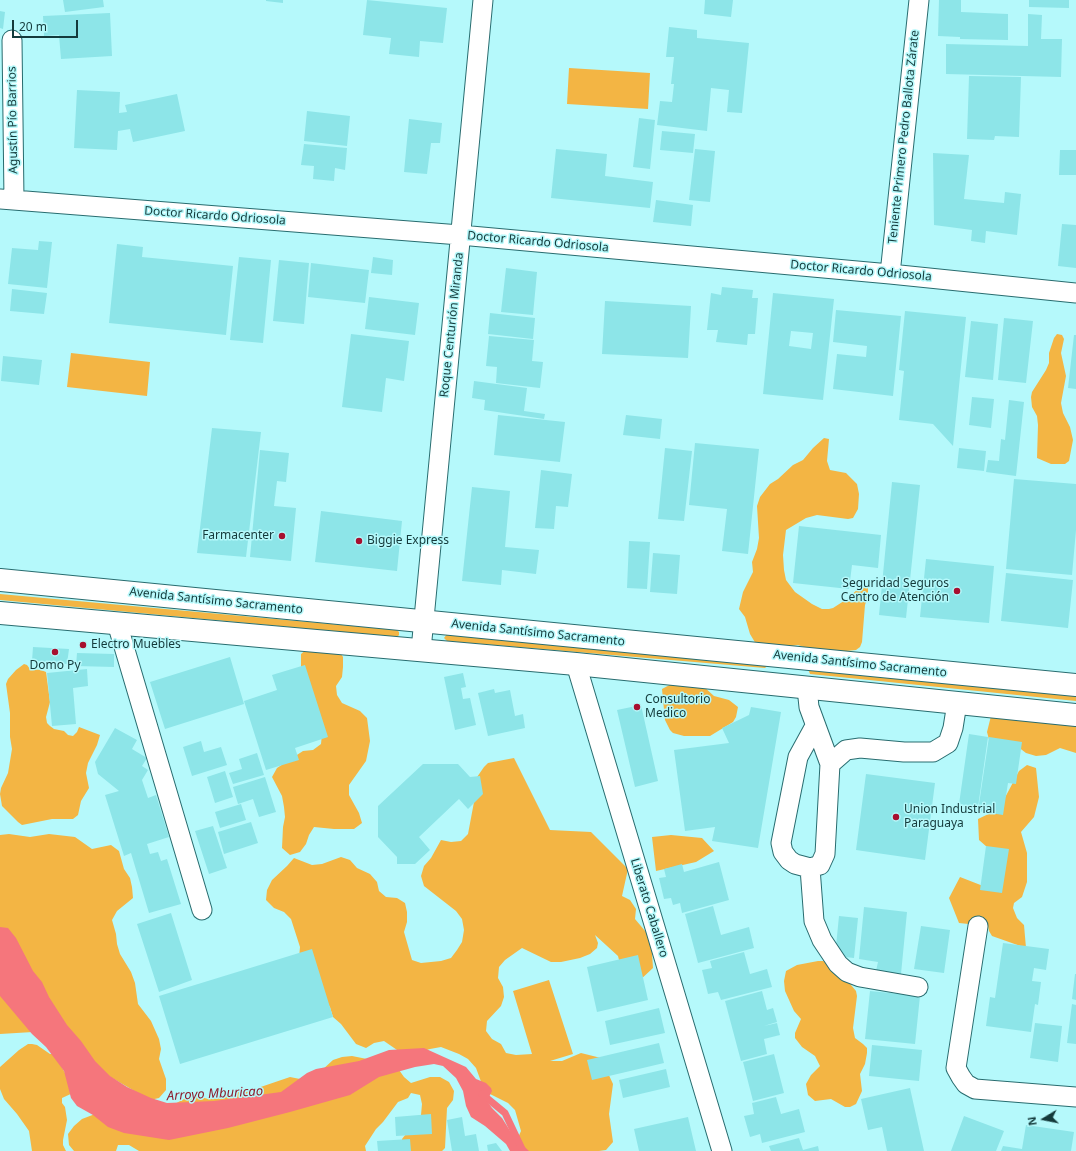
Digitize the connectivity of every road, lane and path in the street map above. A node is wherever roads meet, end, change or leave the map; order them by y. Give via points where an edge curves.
1 (483, 0) edge
2 (919, 0) edge
3 (12, 40) dead end
4 (7, 200) edge
5 (460, 235) junction
6 (890, 274) junction
7 (1076, 293) edge
8 (0, 580) edge
9 (0, 613) edge
10 (423, 621) junction
11 (117, 623) junction
12 (421, 650) junction
13 (805, 658) junction
14 (576, 664) junction
15 (1076, 685) edge
16 (807, 688) junction
17 (957, 703) junction
18 (1076, 715) edge
19 (815, 726) junction
20 (830, 764) junction
21 (810, 868) junction
22 (202, 910) dead end
23 (978, 926) dead end
24 (918, 987) dead end
25 (1076, 1097) edge
26 (722, 1151) edge

1 - 5 street, Roque Centurión Miranda
2 - 6 street, Teniente Primero Pedro Ballota Zárate
3 - 4 street, Agustín Pío Barrios
4 - 5 street, Doctor Ricardo Odriosola
5 - 6 street, Doctor Ricardo Odriosola
5 - 10 street, Roque Centurión Miranda
6 - 7 street, Doctor Ricardo Odriosola
8 - 10 main road, Avenida Santísimo Sacramento
9 - 11 main road
10 - 12 street, Roque Centurión Miranda
10 - 13 main road, Avenida Santísimo Sacramento
11 - 12 main road
11 - 22 street
12 - 14 main road
13 - 15 main road, Avenida Santísimo Sacramento
13 - 16 main road
14 - 16 main road
14 - 26 street, Liberato Caballero
16 - 17 main road
16 - 19 street
17 - 18 main road
17 - 20 street via 948,743 933,752 860,748 846,750
19 - 20 street
19 - 21 street via 798,758 781,843 783,852 789,860
20 - 21 street via 825,854 820,865
21 - 24 street via 814,921 822,940 838,964 860,978
23 - 25 street via 956,1068 961,1077 966,1084 975,1089

